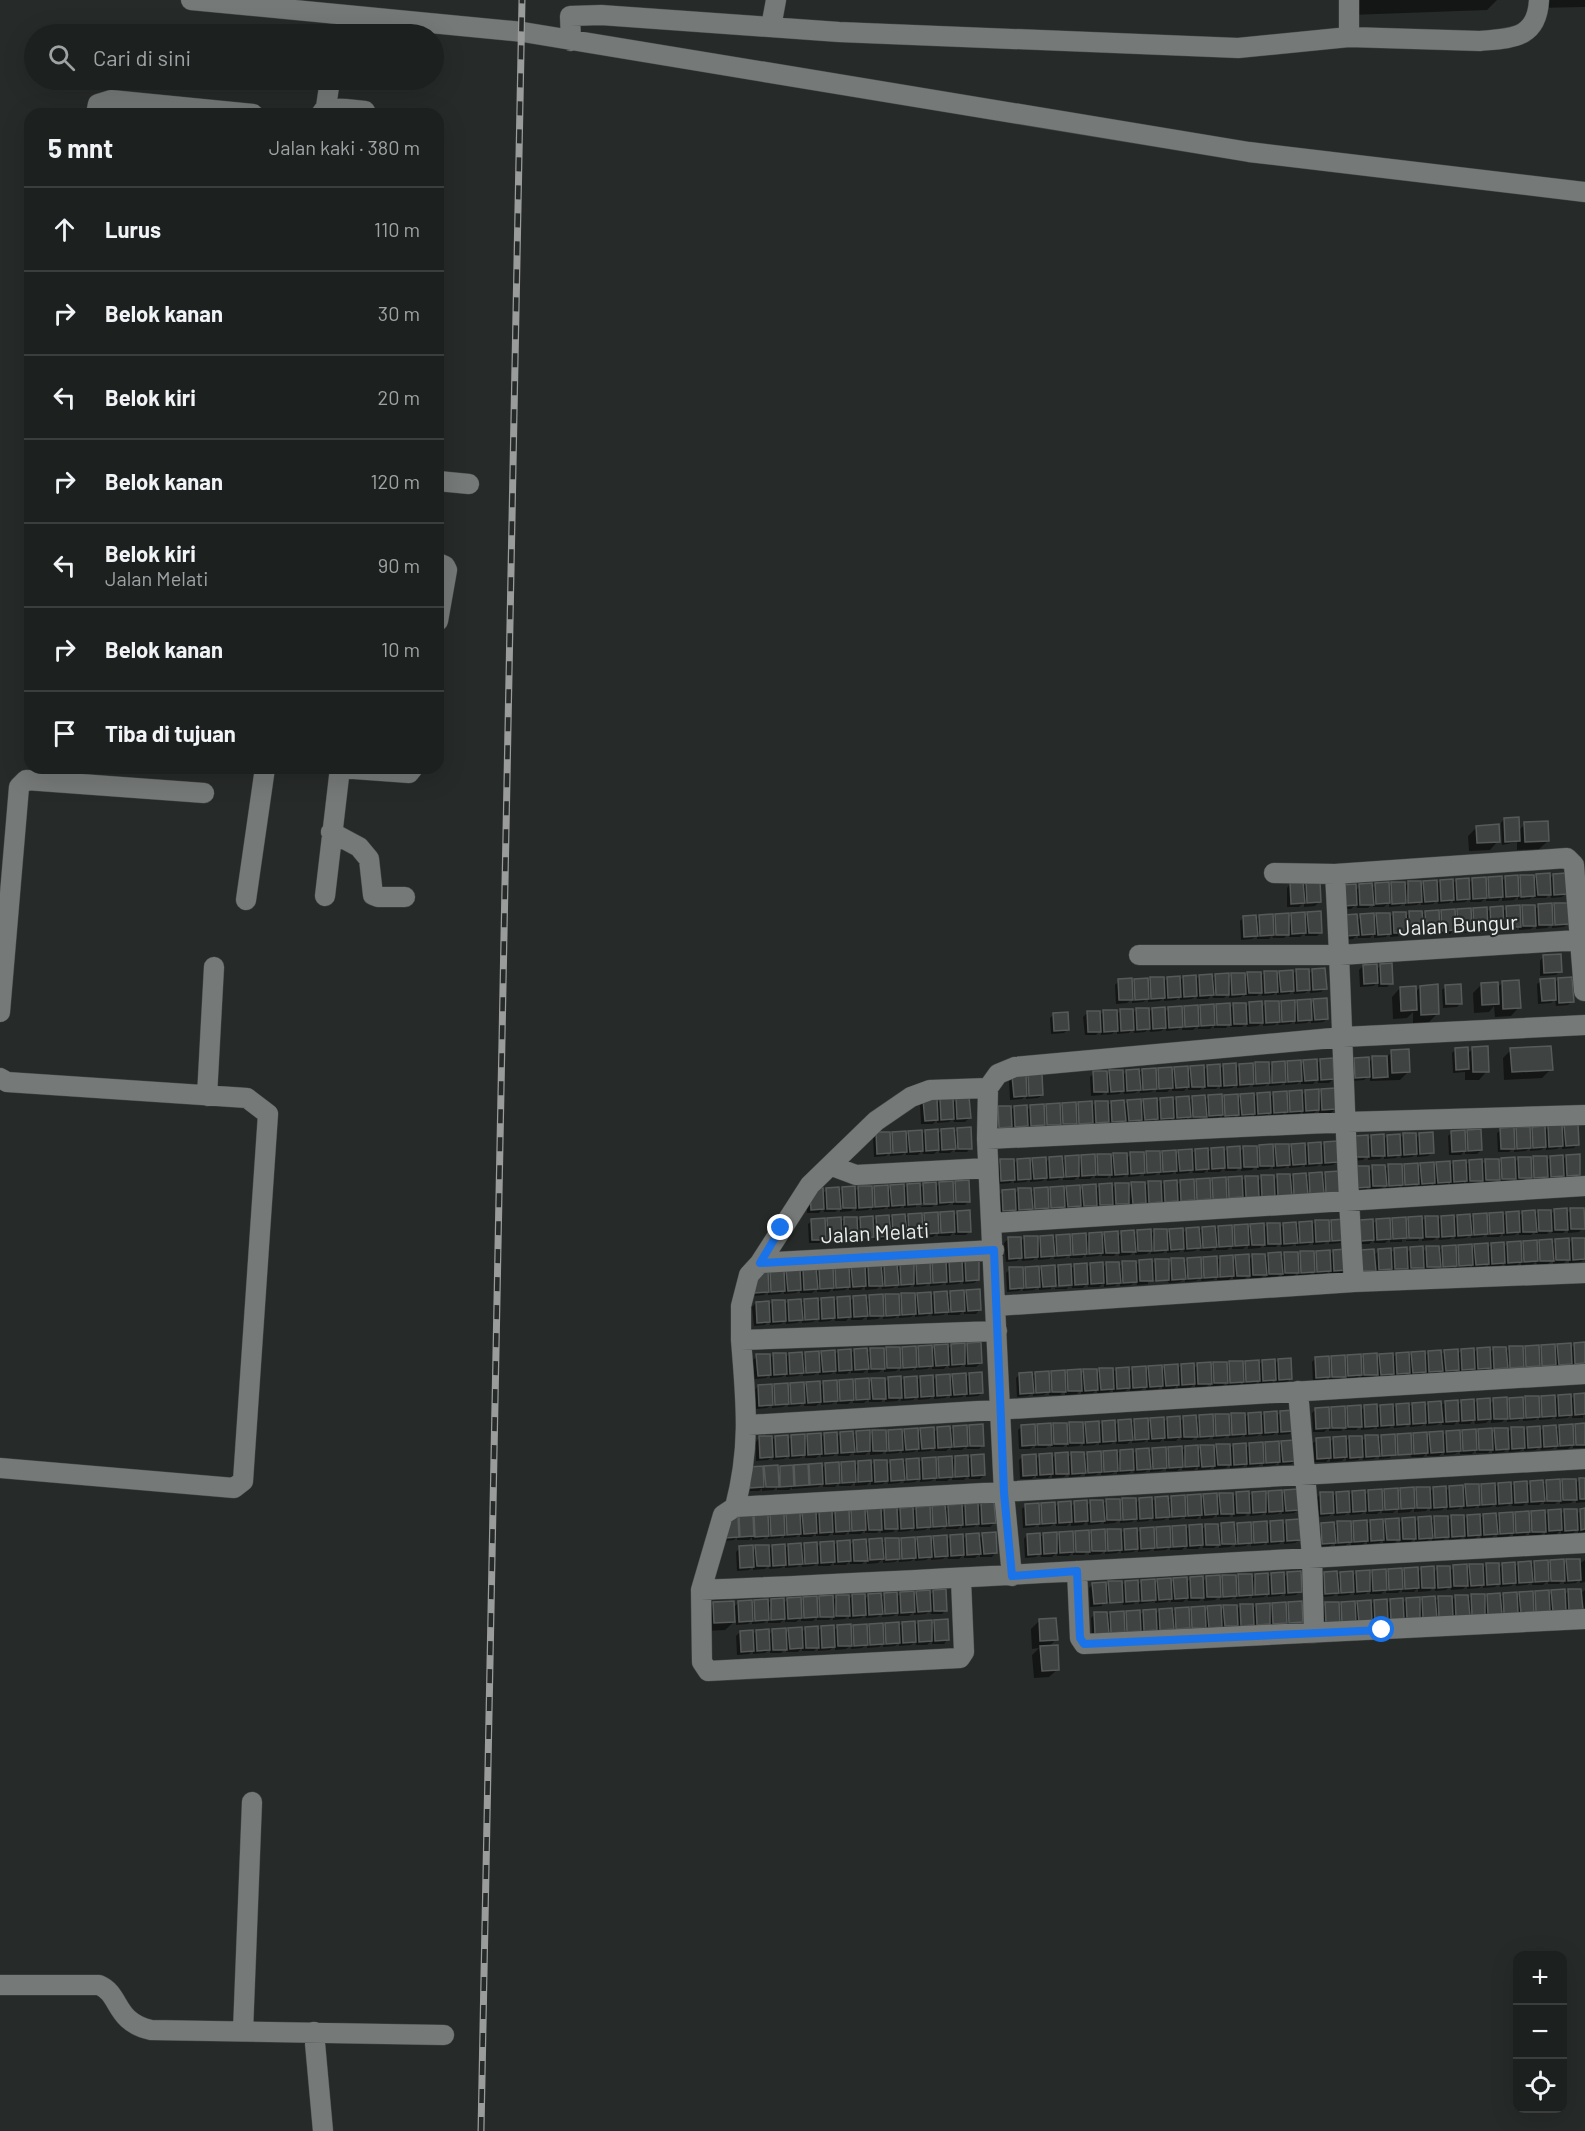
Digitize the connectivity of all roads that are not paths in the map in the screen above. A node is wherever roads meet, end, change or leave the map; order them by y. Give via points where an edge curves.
1 (191, 0) edge
2 (776, 0) edge
3 (1348, 0) edge
4 (1539, 0) edge
5 (570, 8) edge
6 (334, 10) edge
7 (771, 27) junction
8 (1349, 37) junction
9 (571, 41) junction
10 (328, 90) edge
11 (97, 108) edge
12 (192, 108) edge
13 (324, 108) edge
14 (1585, 192) edge
15 (444, 482) edge
16 (469, 484) dead end
17 (444, 566) edge
18 (444, 587) edge
19 (264, 774) edge
20 (339, 774) edge
21 (204, 793) dead end
22 (331, 832) junction
23 (1274, 873) dead end
24 (1335, 874) junction
25 (325, 896) dead end
26 (405, 897) dead end
27 (246, 900) dead end
28 (1581, 907) edge
29 (1578, 940) junction
30 (1138, 955) dead end
31 (1340, 955) junction
32 (214, 967) dead end
33 (1585, 995) edge
34 (0, 1012) edge
35 (1585, 1025) edge
36 (1343, 1037) junction
37 (0, 1078) edge
38 (988, 1088) junction
39 (207, 1096) junction
40 (1585, 1115) edge
41 (1347, 1122) junction
42 (987, 1139) junction
43 (832, 1166) junction
44 (988, 1168) junction
45 (1585, 1186) edge
46 (1348, 1202) junction
47 (992, 1223) junction
48 (994, 1250) junction
49 (760, 1263) junction
50 (1585, 1273) edge
51 (1354, 1282) junction
52 (996, 1306) junction
53 (997, 1331) junction
54 (741, 1340) junction
55 (1585, 1374) edge
56 (1298, 1390) junction
57 (1001, 1411) junction
58 (748, 1425) junction
59 (1585, 1459) edge
60 (0, 1468) edge
61 (1304, 1474) junction
62 (1004, 1493) junction
63 (735, 1507) junction
64 (1585, 1544) edge
65 (1312, 1557) junction
66 (1077, 1571) junction
67 (1012, 1576) junction
68 (961, 1580) junction
69 (701, 1590) junction
70 (1585, 1619) edge
71 (1314, 1633) junction
72 (252, 1802) dead end
73 (0, 1985) edge
74 (243, 2031) junction
75 (314, 2032) junction
76 (444, 2035) dead end
77 (323, 2131) edge

1 - 6 street
2 - 7 street
3 - 8 street
4 - 8 street via 1532,27 1502,39
5 - 7 street
5 - 9 street
6 - 9 street
7 - 8 street via 1238,48
9 - 14 street via 1248,152
10 - 13 street
11 - 12 street via 98,104 111,100
15 - 16 street
17 - 18 street
19 - 27 street
20 - 22 street
21 - 34 street via 26,780 19,787
22 - 25 street
22 - 26 street via 359,847 369,859 374,895
23 - 24 street
24 - 28 street via 1567,858 1574,865
24 - 31 street
28 - 29 street
29 - 31 street, Jalan Bungur
29 - 33 street
30 - 31 street, Jalan Bungur
31 - 36 street
32 - 39 street
35 - 36 street
36 - 38 street via 1015,1067 998,1074
36 - 41 street
37 - 39 street via 7,1082
38 - 42 street
38 - 43 street via 930,1090 911,1097 876,1121
39 - 60 street via 247,1098 268,1114 243,1480 234,1488
40 - 41 street
41 - 42 street
41 - 46 street
42 - 44 street
43 - 44 street via 856,1175
43 - 49 street via 810,1185
44 - 47 street
45 - 46 street
46 - 47 street
46 - 51 street
47 - 48 street
48 - 49 street, Jalan Melati
48 - 52 street
49 - 54 street via 749,1275 741,1306
50 - 51 street
51 - 52 street
52 - 53 street
53 - 54 street
53 - 57 street
54 - 58 street
55 - 56 street
56 - 57 street
56 - 61 street
57 - 58 street
57 - 62 street
58 - 63 street
59 - 61 street
61 - 62 street
61 - 65 street
62 - 63 street
62 - 67 street
63 - 69 street via 723,1515
64 - 65 street
65 - 66 street
65 - 71 street
66 - 67 street
66 - 71 street via 1080,1638 1084,1644
67 - 68 street
68 - 69 street
68 - 69 street via 964,1652 960,1658 708,1671 702,1662
70 - 71 street
72 - 74 street
73 - 74 street via 99,1985 105,1987 128,2020 142,2028
74 - 75 street
75 - 76 street
75 - 77 street

